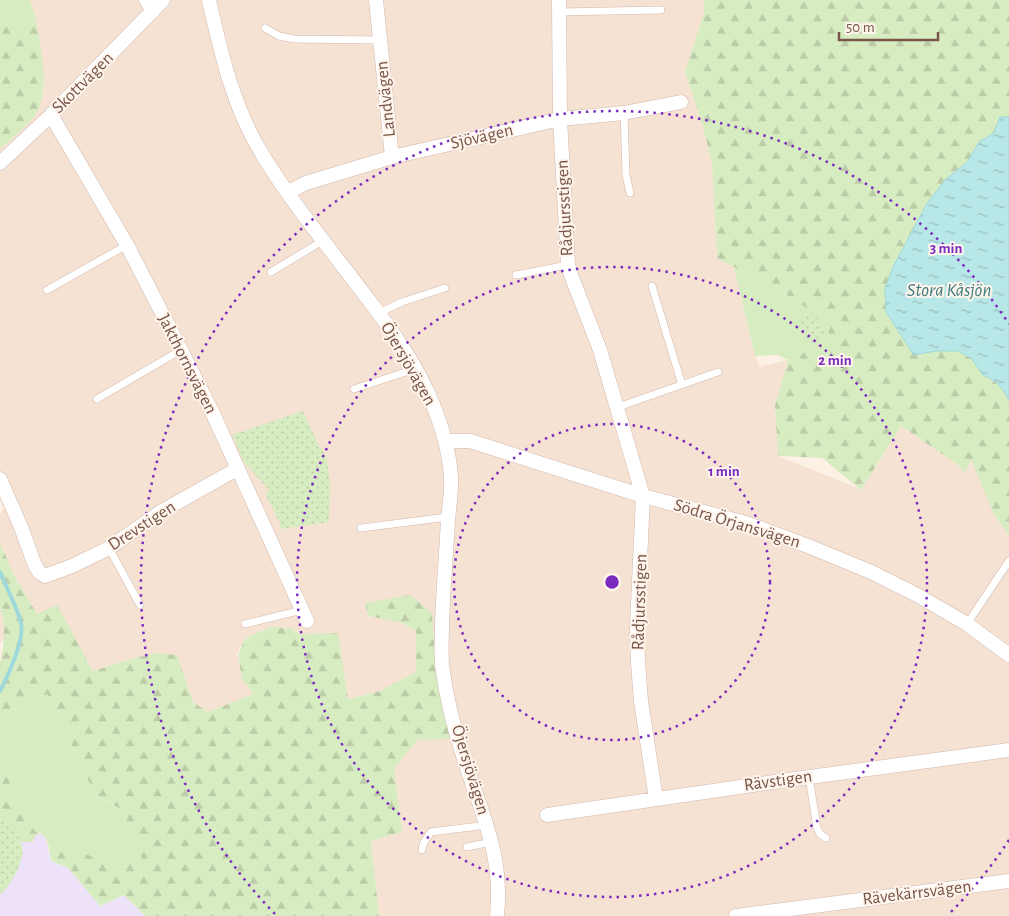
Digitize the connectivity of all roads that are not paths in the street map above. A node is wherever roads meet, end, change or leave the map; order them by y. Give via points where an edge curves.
1 (163, 0) edge
2 (209, 0) edge
3 (376, 0) edge
4 (150, 6) edge
5 (559, 6) edge
6 (662, 10) dead end
7 (265, 28) dead end
8 (380, 40) junction
9 (682, 102) dead end
10 (624, 112) junction
11 (51, 115) junction
12 (560, 119) junction
13 (392, 157) junction
14 (0, 163) edge
15 (288, 192) junction
16 (630, 193) dead end
17 (322, 238) junction
18 (127, 245) junction
19 (568, 265) junction
20 (271, 272) dead end
21 (516, 275) dead end
22 (652, 286) dead end
23 (445, 288) dead end
24 (47, 290) dead end
25 (379, 313) junction
26 (181, 350) junction
27 (416, 368) junction
28 (718, 372) dead end
29 (682, 385) junction
30 (354, 388) dead end
31 (97, 399) dead end
32 (618, 407) junction
33 (445, 441) junction
34 (237, 469) junction
35 (0, 479) edge
36 (643, 496) junction
37 (448, 517) junction
38 (361, 528) dead end
39 (109, 548) junction
40 (1009, 560) edge
41 (140, 605) dead end
42 (304, 615) joint
43 (245, 624) dead end
44 (967, 624) junction
45 (1009, 655) edge
46 (1009, 750) edge
47 (809, 777) junction
48 (656, 799) junction
49 (547, 815) dead end
50 (487, 825) junction
51 (826, 838) dead end
52 (492, 842) junction
53 (467, 847) dead end
54 (422, 850) dead end
55 (1009, 881) edge
56 (498, 916) edge
57 (736, 916) edge

1 - 4 street, Skottvägen
2 - 15 street, Öjersjövägen via 223,61 236,99 262,154
3 - 8 street, Landvägen
4 - 11 street, Skottvägen
5 - 6 lane
5 - 12 street, Rådjursstigen
7 - 8 lane, Landvägen via 279,36 294,39
8 - 13 street, Landvägen
9 - 10 street, Sjövägen
10 - 12 street, Sjövägen
10 - 16 lane via 626,175
11 - 14 street, Skottvägen
11 - 18 street, Jakthornsvägen
12 - 13 street, Sjövägen
12 - 19 street, Rådjursstigen
13 - 15 street, Sjövägen via 306,183
15 - 17 street, Öjersjövägen
17 - 20 lane
17 - 25 street, Öjersjövägen
18 - 24 lane
18 - 26 street, Jakthornsvägen
19 - 21 lane
19 - 32 street, Rådjursstigen
22 - 29 lane
23 - 25 lane
25 - 27 street, Öjersjövägen
26 - 31 lane
26 - 34 street, Jakthornsvägen
27 - 30 lane
27 - 33 street, Öjersjövägen
28 - 29 lane
29 - 32 lane
32 - 36 street, Rådjursstigen
33 - 36 street, Södra Örjansvägen via 470,441
33 - 37 street, Öjersjövägen via 451,476
34 - 39 street, Drevstigen via 162,511
34 - 42 street, Jakthornsvägen
35 - 39 street, Drevstigen via 34,563 45,576
36 - 44 street, Södra Örjansvägen via 746,523 808,546 871,572
36 - 48 street, Rådjursstigen via 638,663
37 - 38 lane
37 - 50 street, Öjersjövägen via 442,665 464,760
39 - 41 lane
40 - 44 lane
42 - 43 lane
44 - 45 street, Södra Örjansvägen
46 - 47 street, Rävstigen
47 - 48 street, Rävstigen
47 - 51 lane via 817,828
48 - 49 street, Rävstigen
50 - 52 street, Öjersjövägen
50 - 54 lane via 431,832
52 - 53 lane
52 - 56 street, Öjersjövägen via 499,883
55 - 57 street, Rävekärrsvägen

